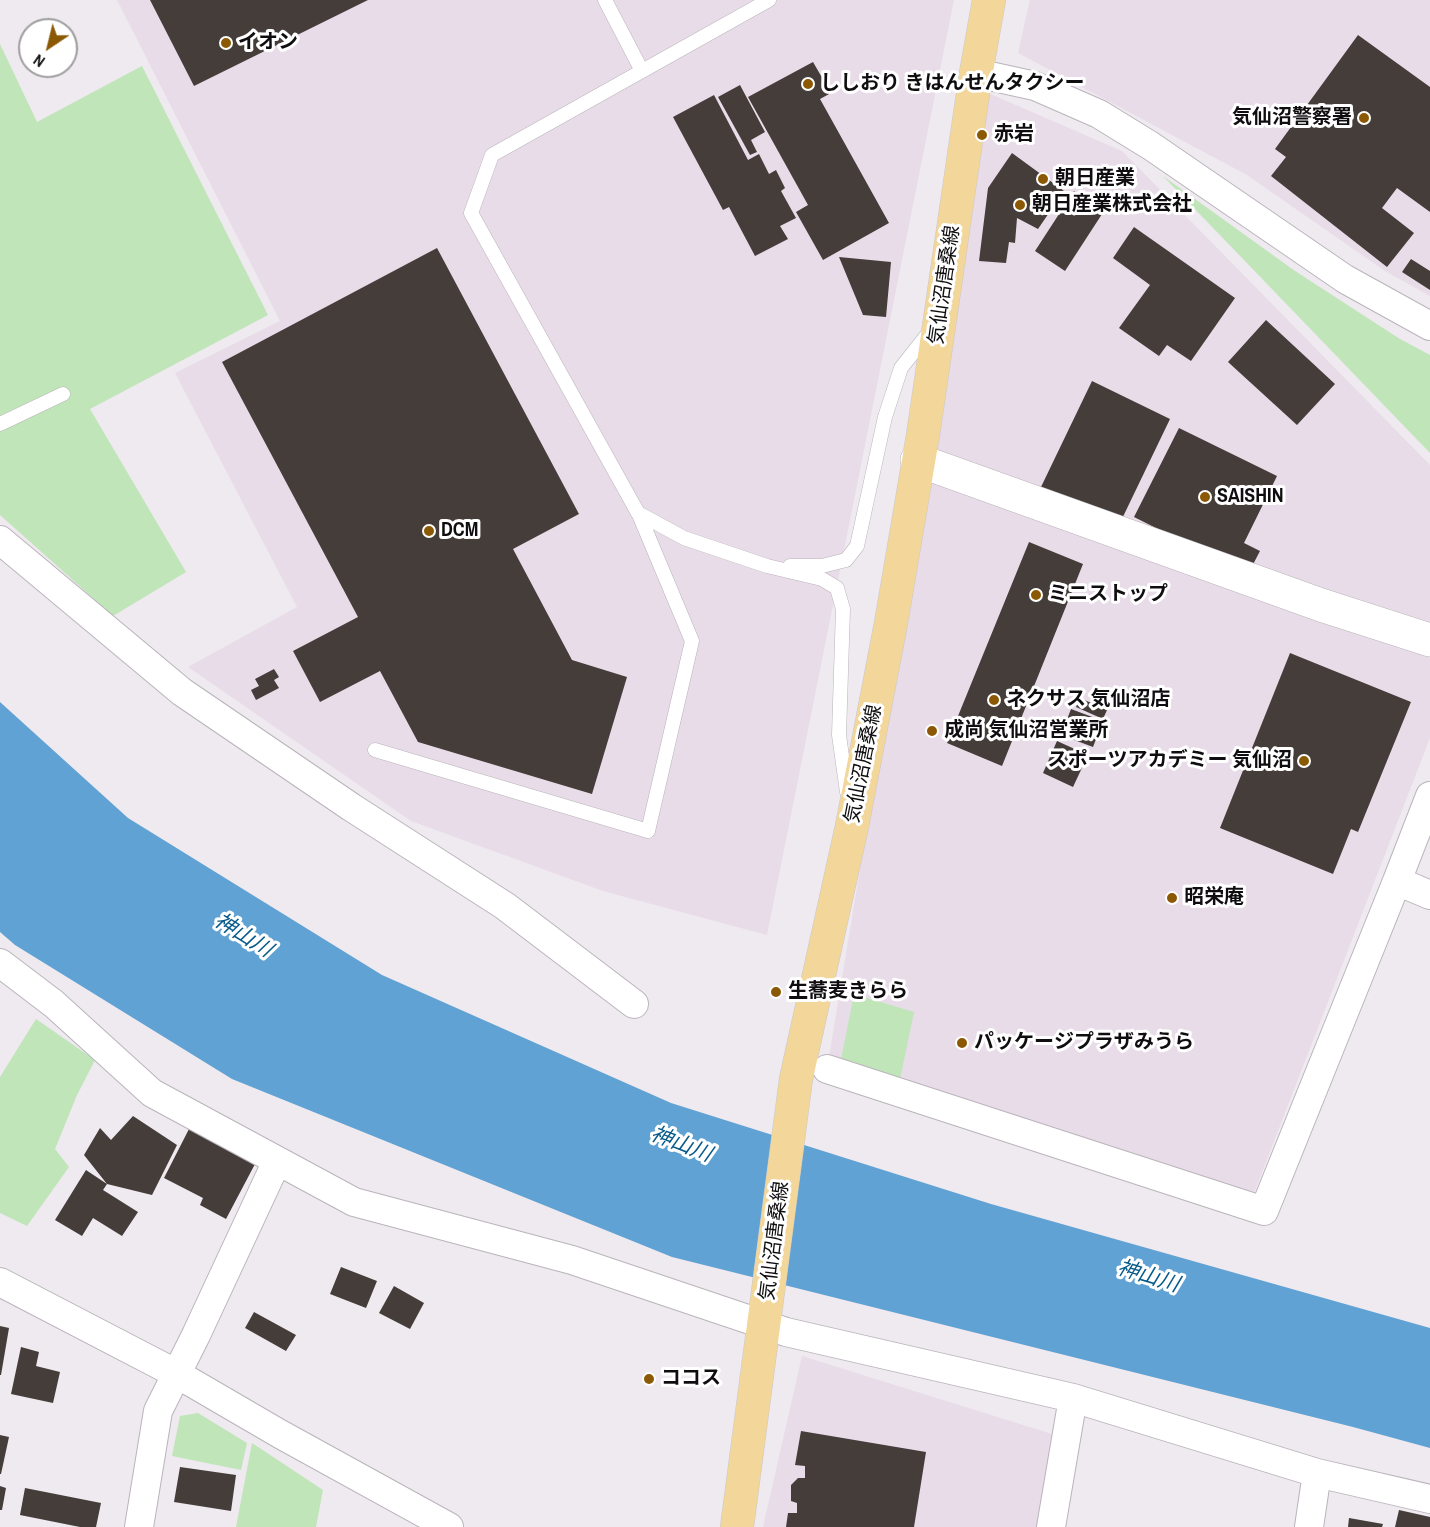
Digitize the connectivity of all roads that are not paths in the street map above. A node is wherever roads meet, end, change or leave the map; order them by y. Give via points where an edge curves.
1 (604, 0) edge
2 (769, 0) edge
3 (989, 0) edge
4 (642, 71) junction
5 (976, 73) junction
6 (940, 319) junction
7 (1430, 326) edge
8 (63, 394) dead end
9 (0, 424) edge
10 (917, 460) junction
11 (638, 512) junction
12 (0, 540) edge
13 (767, 566) junction
14 (1430, 640) edge
15 (375, 750) dead end
16 (1430, 796) edge
17 (852, 826) junction
18 (1397, 881) junction
19 (1430, 895) edge
20 (0, 963) edge
21 (634, 1004) dead end
22 (827, 1069) dead end
23 (277, 1161) junction
24 (0, 1281) edge
25 (766, 1311) junction
26 (177, 1374) junction
27 (1073, 1398) junction
28 (1317, 1473) junction
29 (1430, 1499) edge
30 (413, 1517) edge
31 (139, 1527) edge
32 (449, 1527) edge
33 (737, 1527) edge
34 (1051, 1527) edge
35 (1309, 1527) edge

1 - 4 lane
2 - 4 lane
3 - 5 main road, 気仙沼唐桑線
4 - 11 lane via 492,156 471,213
5 - 6 main road, 気仙沼唐桑線
5 - 7 street via 1035,86 1099,114 1345,279
6 - 10 main road, 気仙沼唐桑線
6 - 13 lane via 902,369 885,417 856,546 846,560 822,566
8 - 9 lane
10 - 14 street via 1321,605
10 - 17 main road, 気仙沼唐桑線
11 - 13 lane via 684,538
11 - 15 lane via 692,641 648,831
12 - 21 street via 182,693 505,906
13 - 17 lane via 822,579 837,588 843,609 839,735
16 - 18 street
17 - 25 main road, 気仙沼唐桑線 via 796,1079
18 - 19 street
18 - 22 street via 1264,1211
20 - 23 street via 54,1004 152,1093
23 - 25 street via 354,1202
23 - 26 street
24 - 26 street
25 - 27 street
25 - 33 main road, 気仙沼唐桑線
26 - 30 street
26 - 31 street via 158,1411
27 - 28 street
27 - 34 street
28 - 29 street
28 - 35 street
30 - 32 street

